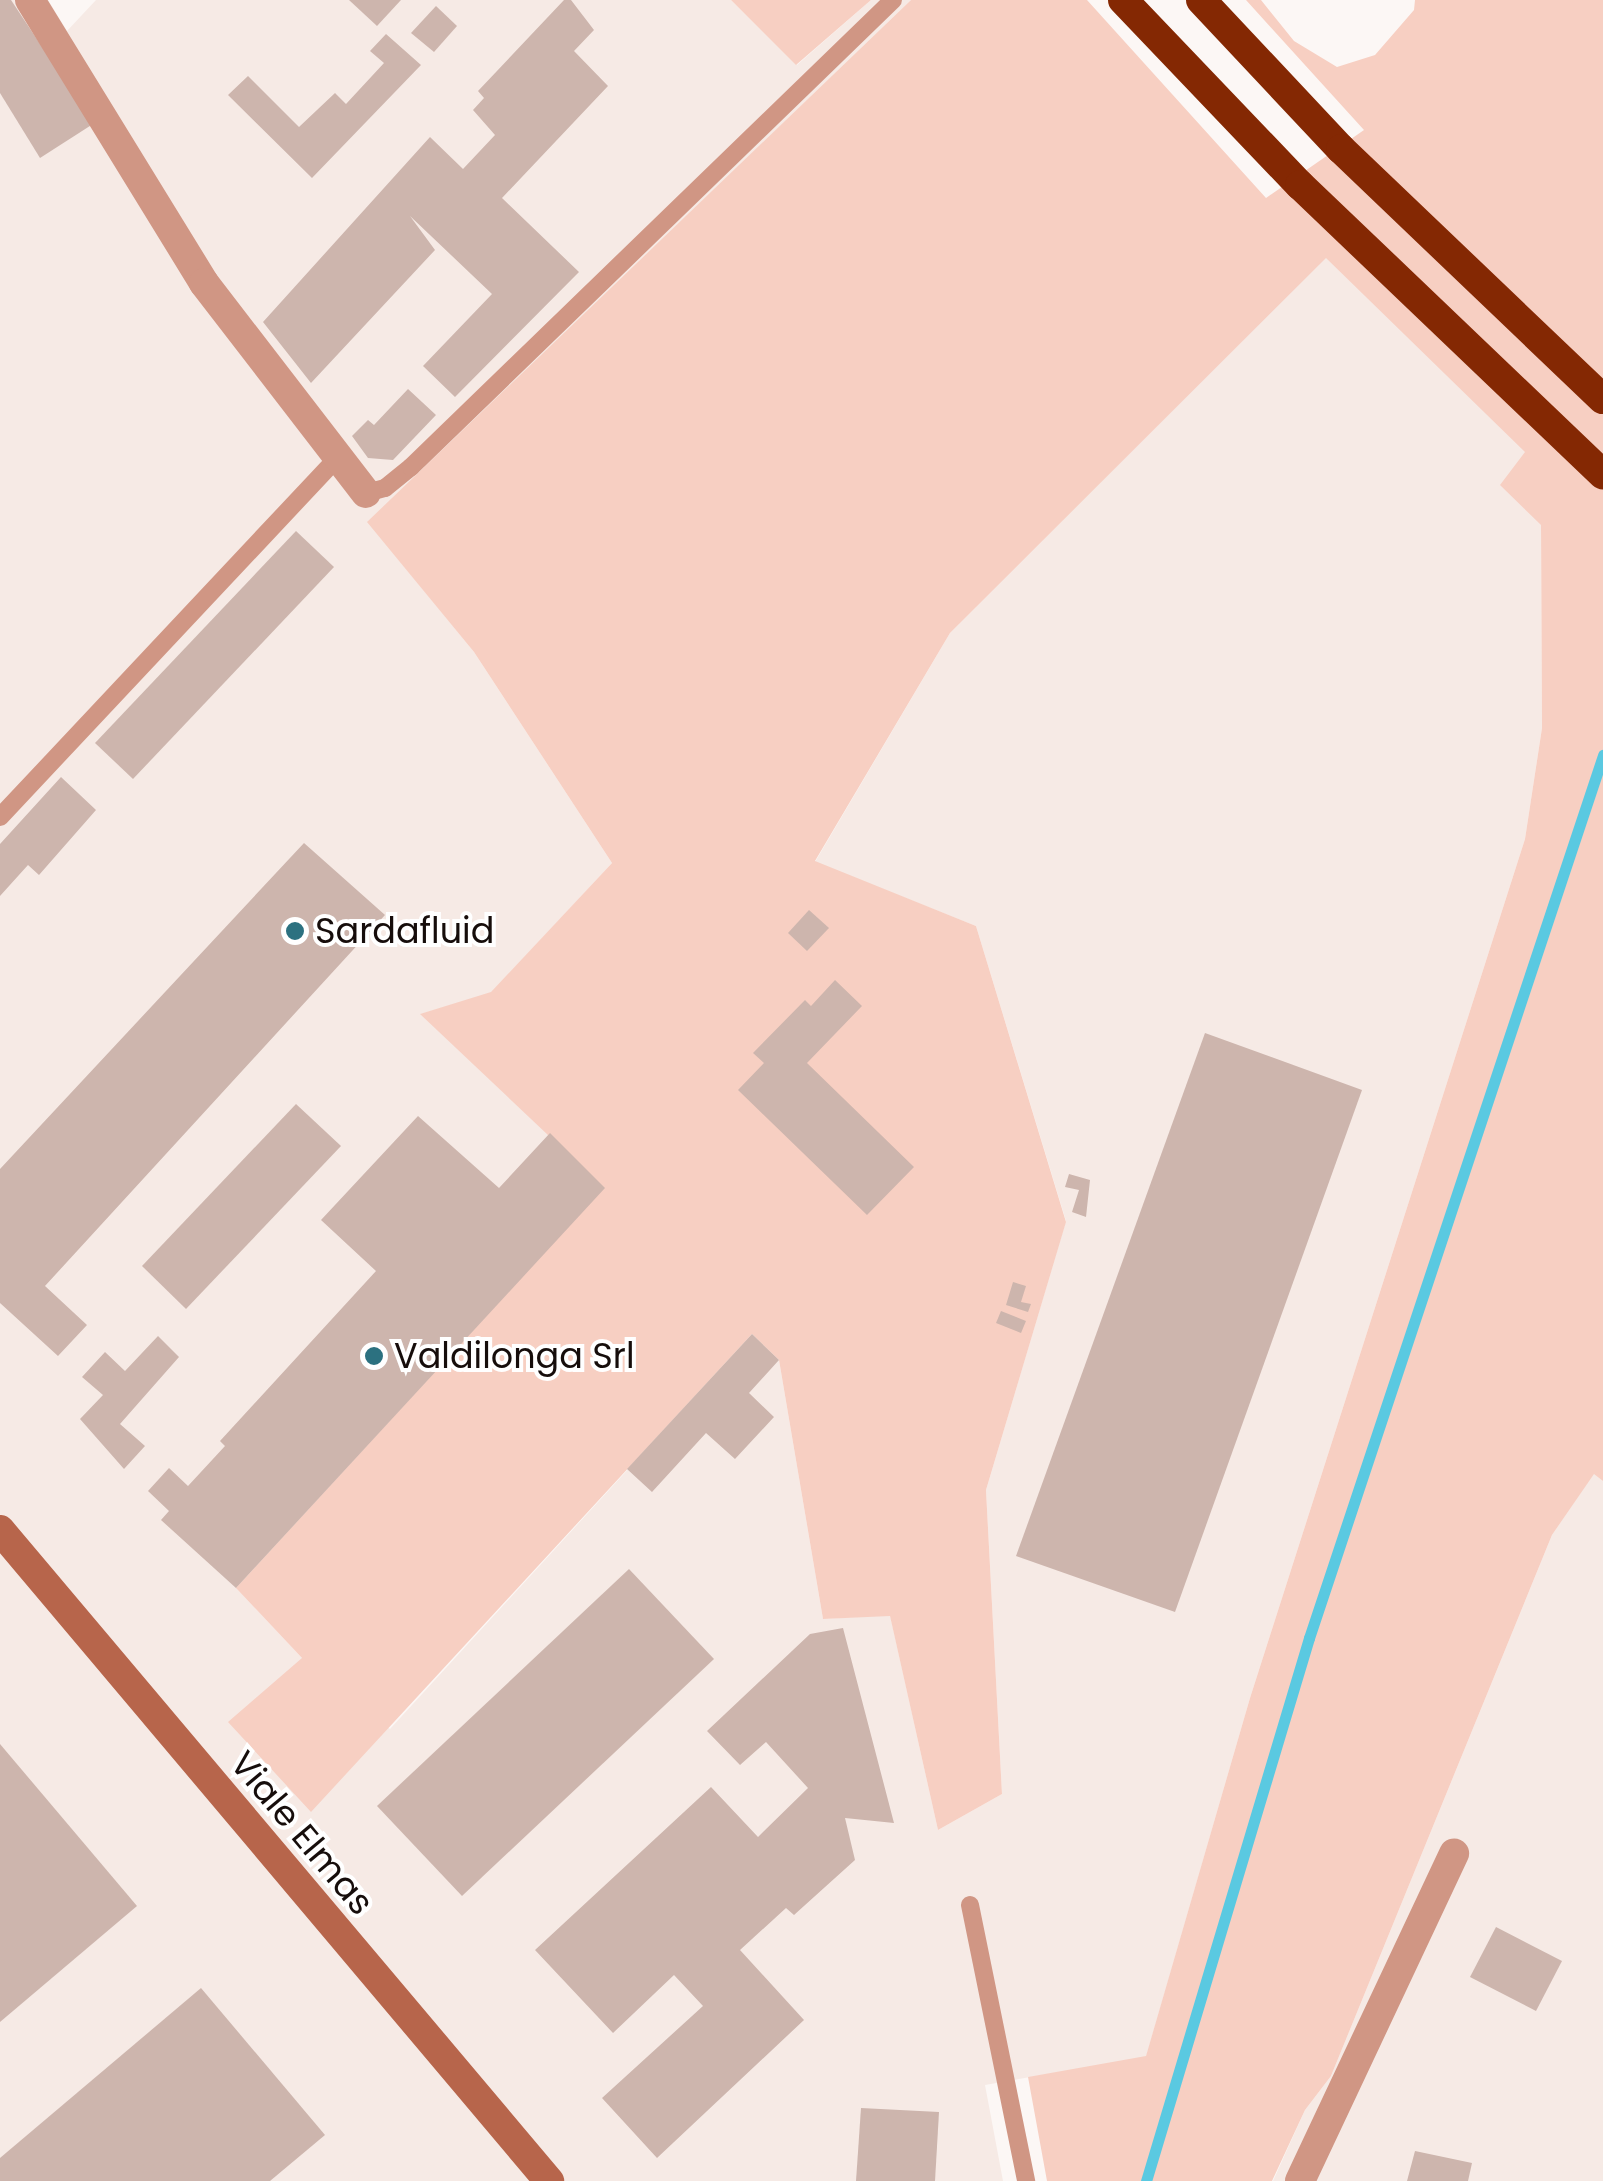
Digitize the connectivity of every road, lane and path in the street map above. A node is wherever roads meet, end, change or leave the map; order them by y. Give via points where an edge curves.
1 (30, 0) edge
2 (893, 0) edge
3 (1122, 0) edge
4 (1201, 0) edge
5 (1603, 400) edge
6 (337, 458) junction
7 (1603, 475) edge
8 (366, 492) joint
9 (0, 817) edge
10 (0, 1530) edge
11 (1454, 1852) dead end
12 (970, 1905) dead end
13 (549, 2181) edge
14 (1026, 2181) edge
15 (1300, 2181) edge

1 - 6 street via 204,283
2 - 8 lane via 410,467 385,488
3 - 7 highway via 1300,186
4 - 5 highway via 1341,149
6 - 8 street
6 - 9 lane
10 - 13 main road, Viale Elmas
11 - 15 street
12 - 14 lane

